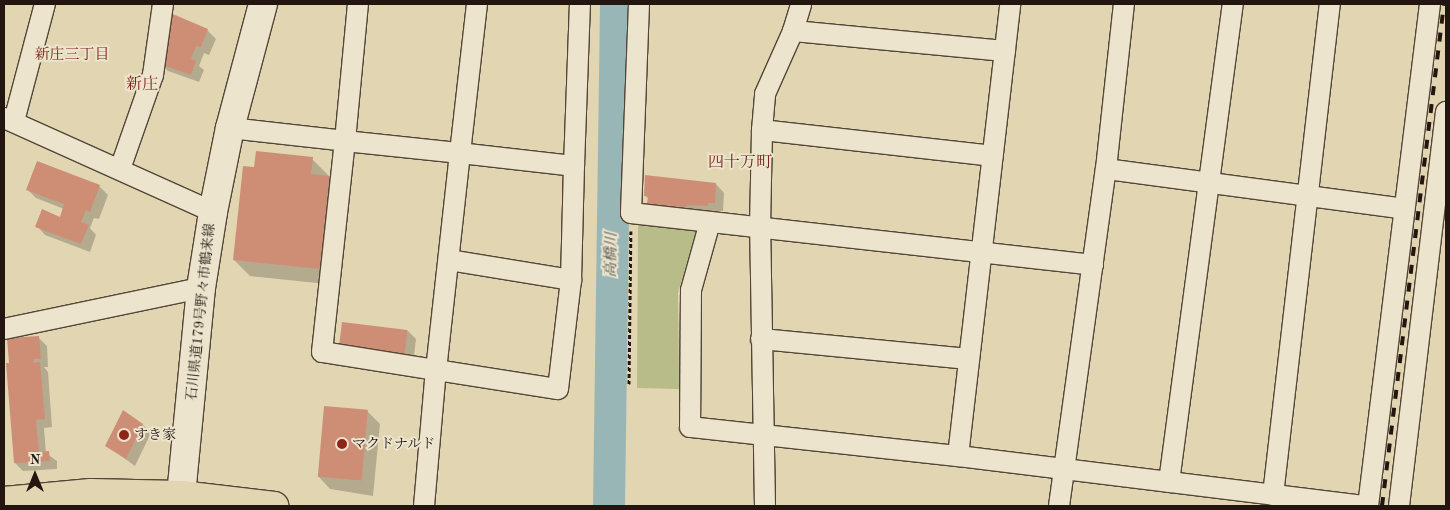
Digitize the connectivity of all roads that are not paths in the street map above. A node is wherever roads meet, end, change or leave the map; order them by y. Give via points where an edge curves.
1 (45, 4) edge
2 (163, 4) edge
3 (263, 4) edge
4 (358, 4) edge
5 (477, 4) edge
6 (580, 4) edge
7 (639, 4) edge
8 (801, 4) edge
9 (1010, 4) edge
10 (1124, 4) edge
11 (1232, 4) edge
12 (1330, 4) edge
13 (1430, 4) edge
14 (793, 31) junction
15 (1005, 51) junction
16 (1446, 112) edge
17 (7, 122) edge
18 (230, 128) junction
19 (762, 130) junction
20 (345, 140) junction
21 (460, 153) junction
22 (993, 156) junction
23 (574, 166) junction
24 (120, 169) junction
25 (1106, 169) junction
26 (1210, 183) junction
27 (1308, 196) junction
28 (1404, 209) junction
29 (1440, 209) edge
30 (213, 212) junction
31 (710, 222) junction
32 (760, 228) junction
33 (981, 253) junction
34 (448, 260) junction
35 (1092, 265) junction
36 (571, 280) junction
37 (201, 288) junction
38 (4, 329) edge
39 (761, 339) junction
40 (969, 359) junction
41 (436, 370) junction
42 (764, 434) junction
43 (958, 456) junction
44 (1064, 469) junction
45 (1169, 482) junction
46 (1273, 494) junction
47 (4, 501) edge
48 (181, 501) edge
49 (274, 506) edge
50 (424, 506) edge
51 (765, 506) edge
52 (1059, 506) edge
53 (1368, 506) edge
54 (1399, 506) edge

1 - 17 street
2 - 24 street via 153,75
3 - 18 main road, 石川県道179号野々市鶴来線
4 - 20 street
5 - 21 street
6 - 23 street
7 - 31 street via 632,213
8 - 14 street
9 - 15 street
10 - 25 street
11 - 26 street
12 - 27 street
13 - 28 street
14 - 15 street
14 - 19 street via 765,94
15 - 22 street
16 - 29 street
17 - 24 street
18 - 20 street
18 - 30 main road, 石川県道179号野々市鶴来線
19 - 22 street
19 - 32 street
20 - 21 street
20 - 41 street via 322,352
21 - 23 street
21 - 34 street
22 - 33 street
23 - 36 street
24 - 30 street
25 - 26 street
25 - 35 street
26 - 27 street
26 - 45 street
27 - 28 street
27 - 46 street
28 - 53 street
29 - 54 street
30 - 37 main road, 石川県道179号野々市鶴来線
31 - 32 street
31 - 42 street via 691,290 690,427
32 - 33 street
32 - 39 street
33 - 35 street
33 - 40 street
34 - 36 street
34 - 41 street
35 - 44 street
36 - 41 street via 558,389
37 - 38 street
37 - 48 main road, 石川県道179号野々市鶴来線
39 - 40 street
39 - 42 street
40 - 43 street
41 - 50 street
42 - 43 street
42 - 51 street
43 - 44 street
44 - 45 street
44 - 52 street
45 - 46 street
46 - 53 street
47 - 48 main road via 91,493
48 - 49 main road

